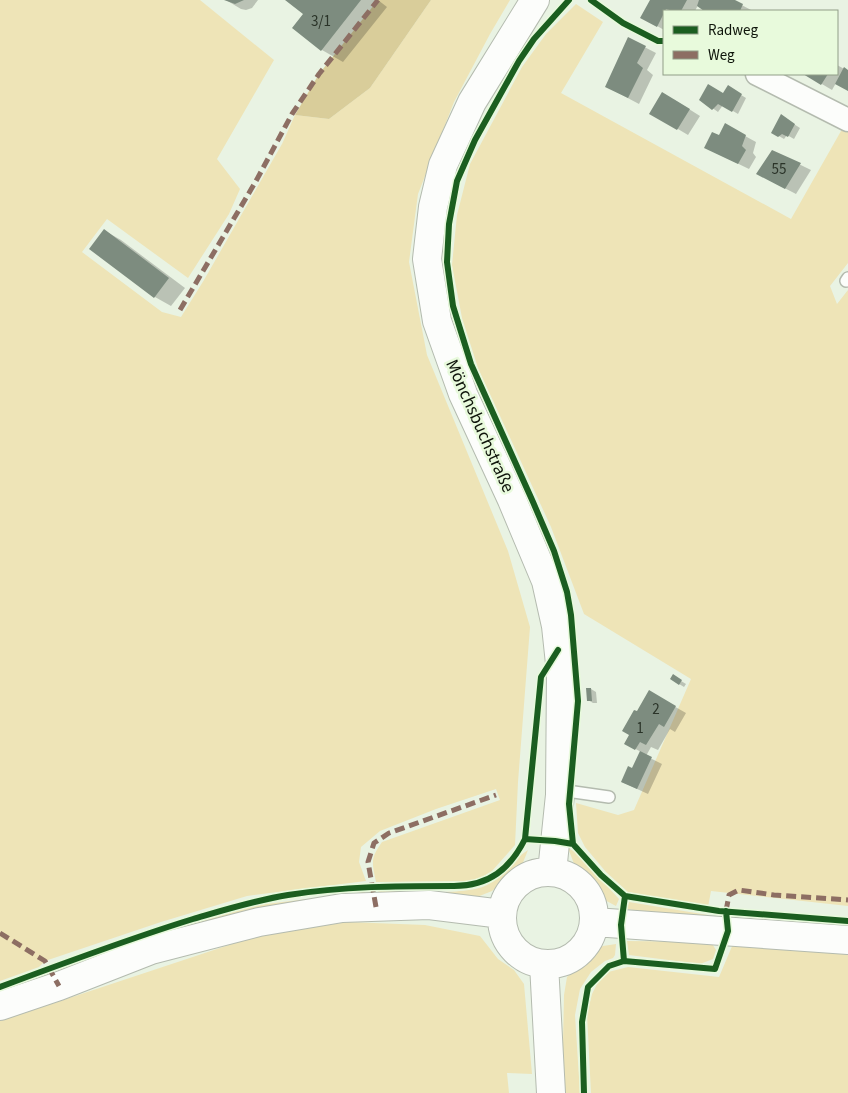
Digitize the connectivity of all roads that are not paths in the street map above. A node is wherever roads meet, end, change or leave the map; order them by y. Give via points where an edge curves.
1 (535, 0) edge
2 (759, 75) edge
3 (848, 120) edge
4 (560, 790) junction
5 (609, 797) dead end
6 (552, 872) junction
7 (502, 914) junction
8 (594, 922) junction
9 (848, 940) edge
10 (544, 964) junction
11 (0, 1006) edge
12 (551, 1093) edge

1 - 4 street, Mönchsbuchstraße via 472,102 442,165 427,259 436,321 460,385 546,580 556,626 561,673
2 - 3 street
4 - 5 lane
4 - 6 street, Mönchsbuchstraße
6 - 7 street via 524,878 505,900
6 - 8 street via 578,883 593,908
7 - 10 street via 508,942 530,961
7 - 11 street via 429,905 342,908 259,922 151,950
8 - 9 street
8 - 10 street via 583,949 572,958
10 - 12 street

